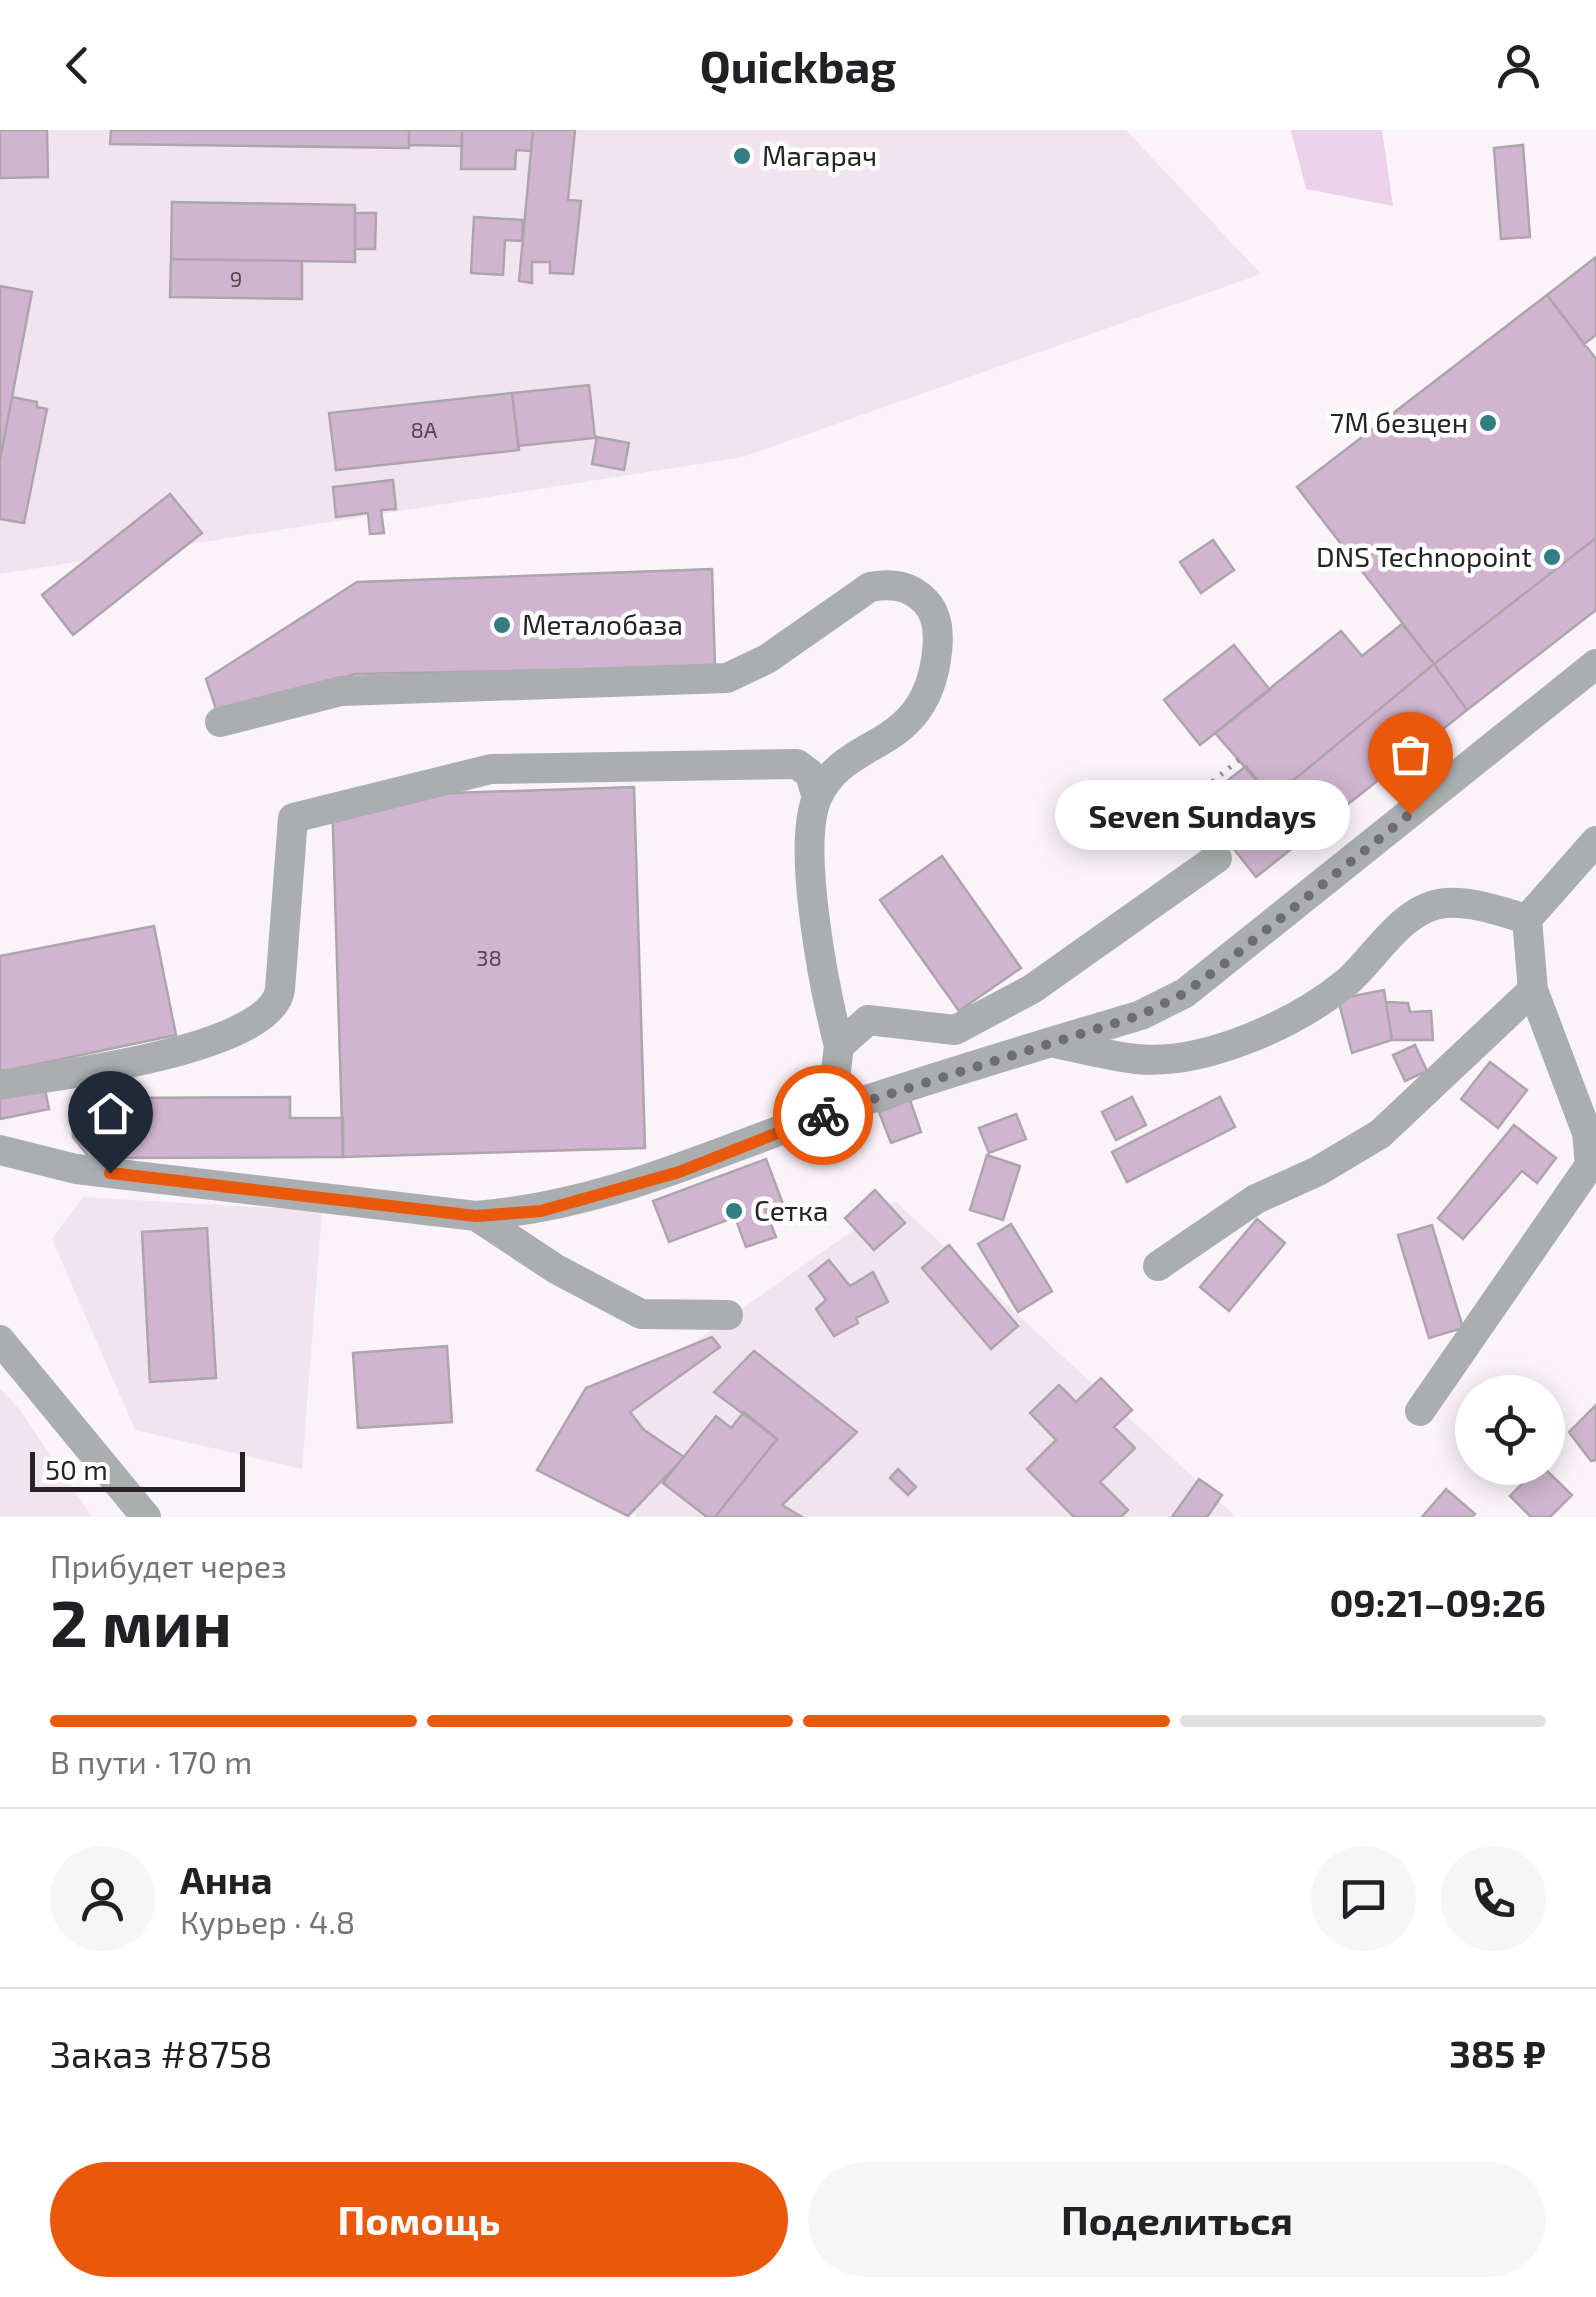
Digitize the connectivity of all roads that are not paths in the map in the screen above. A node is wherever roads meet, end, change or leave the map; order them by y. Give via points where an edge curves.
1 (1596, 664) edge
2 (220, 722) dead end
3 (817, 798) junction
4 (1596, 842) edge
5 (1217, 858) dead end
6 (1528, 919) junction
7 (1533, 990) junction
8 (1052, 1042) junction
9 (839, 1046) junction
10 (0, 1086) edge
11 (831, 1112) junction
12 (0, 1150) edge
13 (476, 1216) junction
14 (1158, 1266) dead end
15 (728, 1315) dead end
16 (0, 1340) edge
17 (1420, 1411) dead end
18 (146, 1517) edge

1 - 8 street via 1185,993 1141,1015
2 - 3 street via 288,701 391,687 727,678 768,659 870,588 909,588 936,619 935,668 925,697 905,727 834,772
3 - 9 street via 810,828 812,879
3 - 10 street via 810,774 797,764 491,769 293,818 278,1001 268,1014 193,1046
4 - 6 street
5 - 9 street via 1032,989 955,1030 868,1020
6 - 7 street
6 - 8 street via 1442,902 1400,925 1347,982 1296,1017 1218,1050 1140,1060
7 - 14 street via 1380,1134 1256,1199
7 - 17 street via 1587,1133 1590,1164
8 - 11 street
9 - 11 street
11 - 13 street via 679,1172 541,1211
12 - 13 street via 76,1169
13 - 15 street via 641,1314
16 - 18 street

